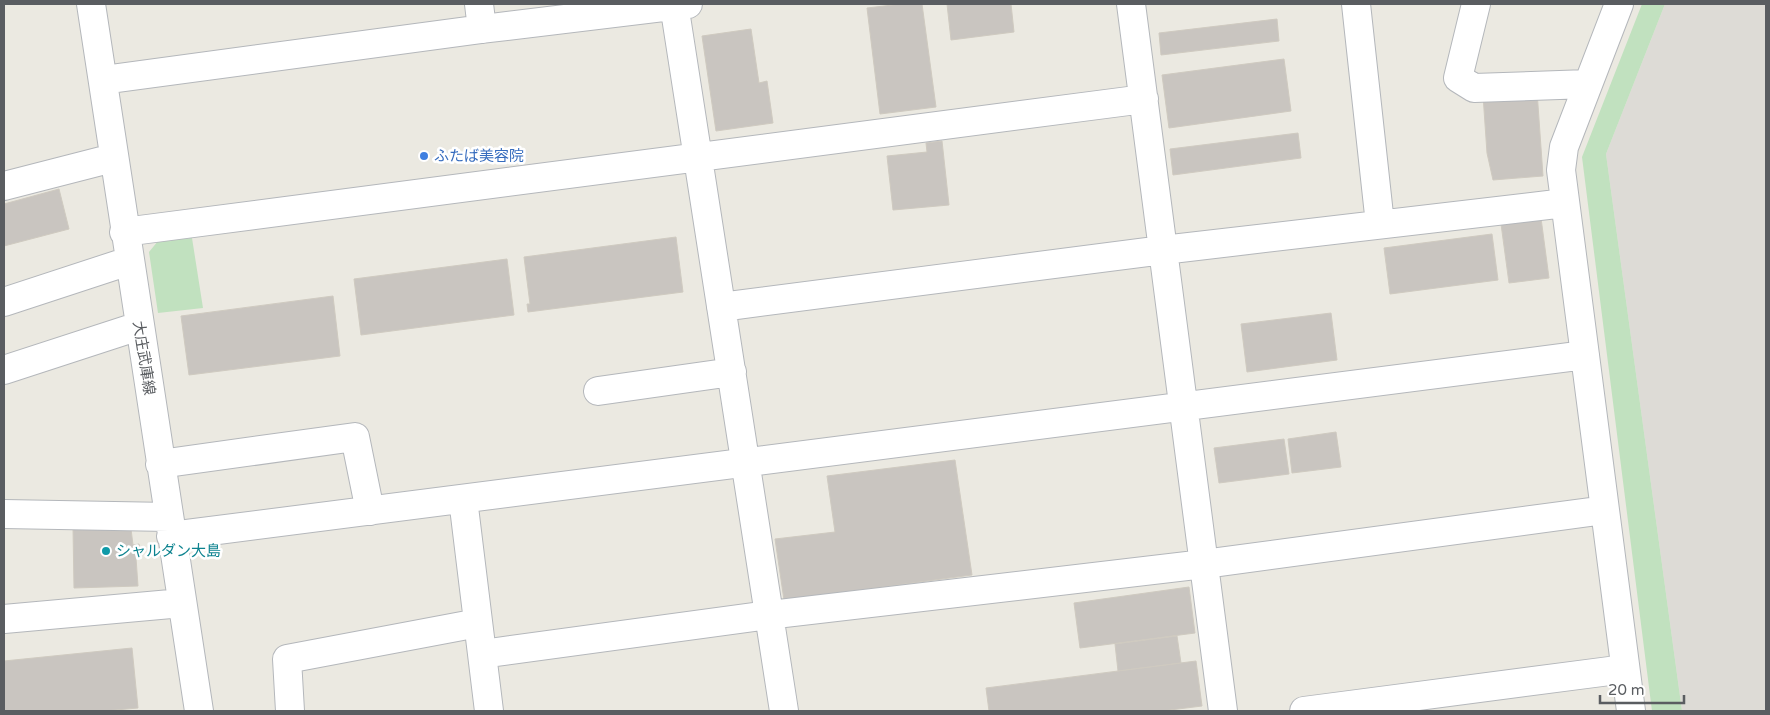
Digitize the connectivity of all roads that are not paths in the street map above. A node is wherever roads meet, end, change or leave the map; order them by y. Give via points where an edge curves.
1 (91, 4) edge
2 (679, 4) edge
3 (1131, 4) edge
4 (1356, 4) edge
5 (1476, 4) edge
6 (1619, 4) edge
7 (481, 16) edge
8 (103, 80) junction
9 (1588, 84) junction
10 (1144, 99) junction
11 (112, 158) junction
12 (698, 158) junction
13 (4, 186) edge
14 (1566, 203) junction
15 (1380, 224) junction
16 (124, 232) junction
17 (1163, 250) junction
18 (128, 261) junction
19 (4, 302) edge
20 (721, 307) junction
21 (139, 326) junction
22 (1585, 355) junction
23 (4, 370) edge
24 (732, 372) junction
25 (598, 391) dead end
26 (1183, 408) junction
27 (745, 463) junction
28 (160, 464) junction
29 (463, 499) junction
30 (1605, 510) junction
31 (370, 511) junction
32 (4, 514) edge
33 (170, 527) junction
34 (1204, 564) junction
35 (182, 603) junction
36 (769, 615) junction
37 (4, 619) edge
38 (478, 623) junction
39 (482, 654) junction
40 (1625, 669) junction
41 (199, 711) edge
42 (290, 711) edge
43 (489, 711) edge
44 (784, 711) edge
45 (1223, 711) edge
46 (1304, 711) edge
47 (1631, 711) edge

1 - 8 street, 大庄武庫線
2 - 7 street
2 - 12 street
3 - 10 street
4 - 15 street
5 - 9 street via 1458,78 1474,88
6 - 9 street
7 - 8 street
8 - 11 street, 大庄武庫線
9 - 14 street via 1564,147 1562,170
10 - 12 street
10 - 17 street
11 - 13 street
11 - 16 street, 大庄武庫線
12 - 16 street
12 - 20 street
14 - 15 street
14 - 22 street
15 - 17 street
16 - 18 street, 大庄武庫線
17 - 20 street
17 - 26 street
18 - 19 street
18 - 21 street, 大庄武庫線
20 - 24 street
21 - 23 street
21 - 28 street, 大庄武庫線
22 - 26 street
22 - 30 street
24 - 25 street
24 - 27 street
26 - 27 street
26 - 34 street
27 - 29 street
27 - 36 street
28 - 31 street via 354,437
28 - 33 street, 大庄武庫線
29 - 31 street
29 - 38 street
30 - 34 street
30 - 40 street
31 - 33 street
32 - 33 street
33 - 35 street, 大庄武庫線
34 - 36 street
34 - 45 street
35 - 37 street
35 - 41 street, 大庄武庫線
36 - 39 street
36 - 44 street
38 - 39 street
38 - 42 street via 287,659
39 - 43 street
40 - 46 street
40 - 47 street

